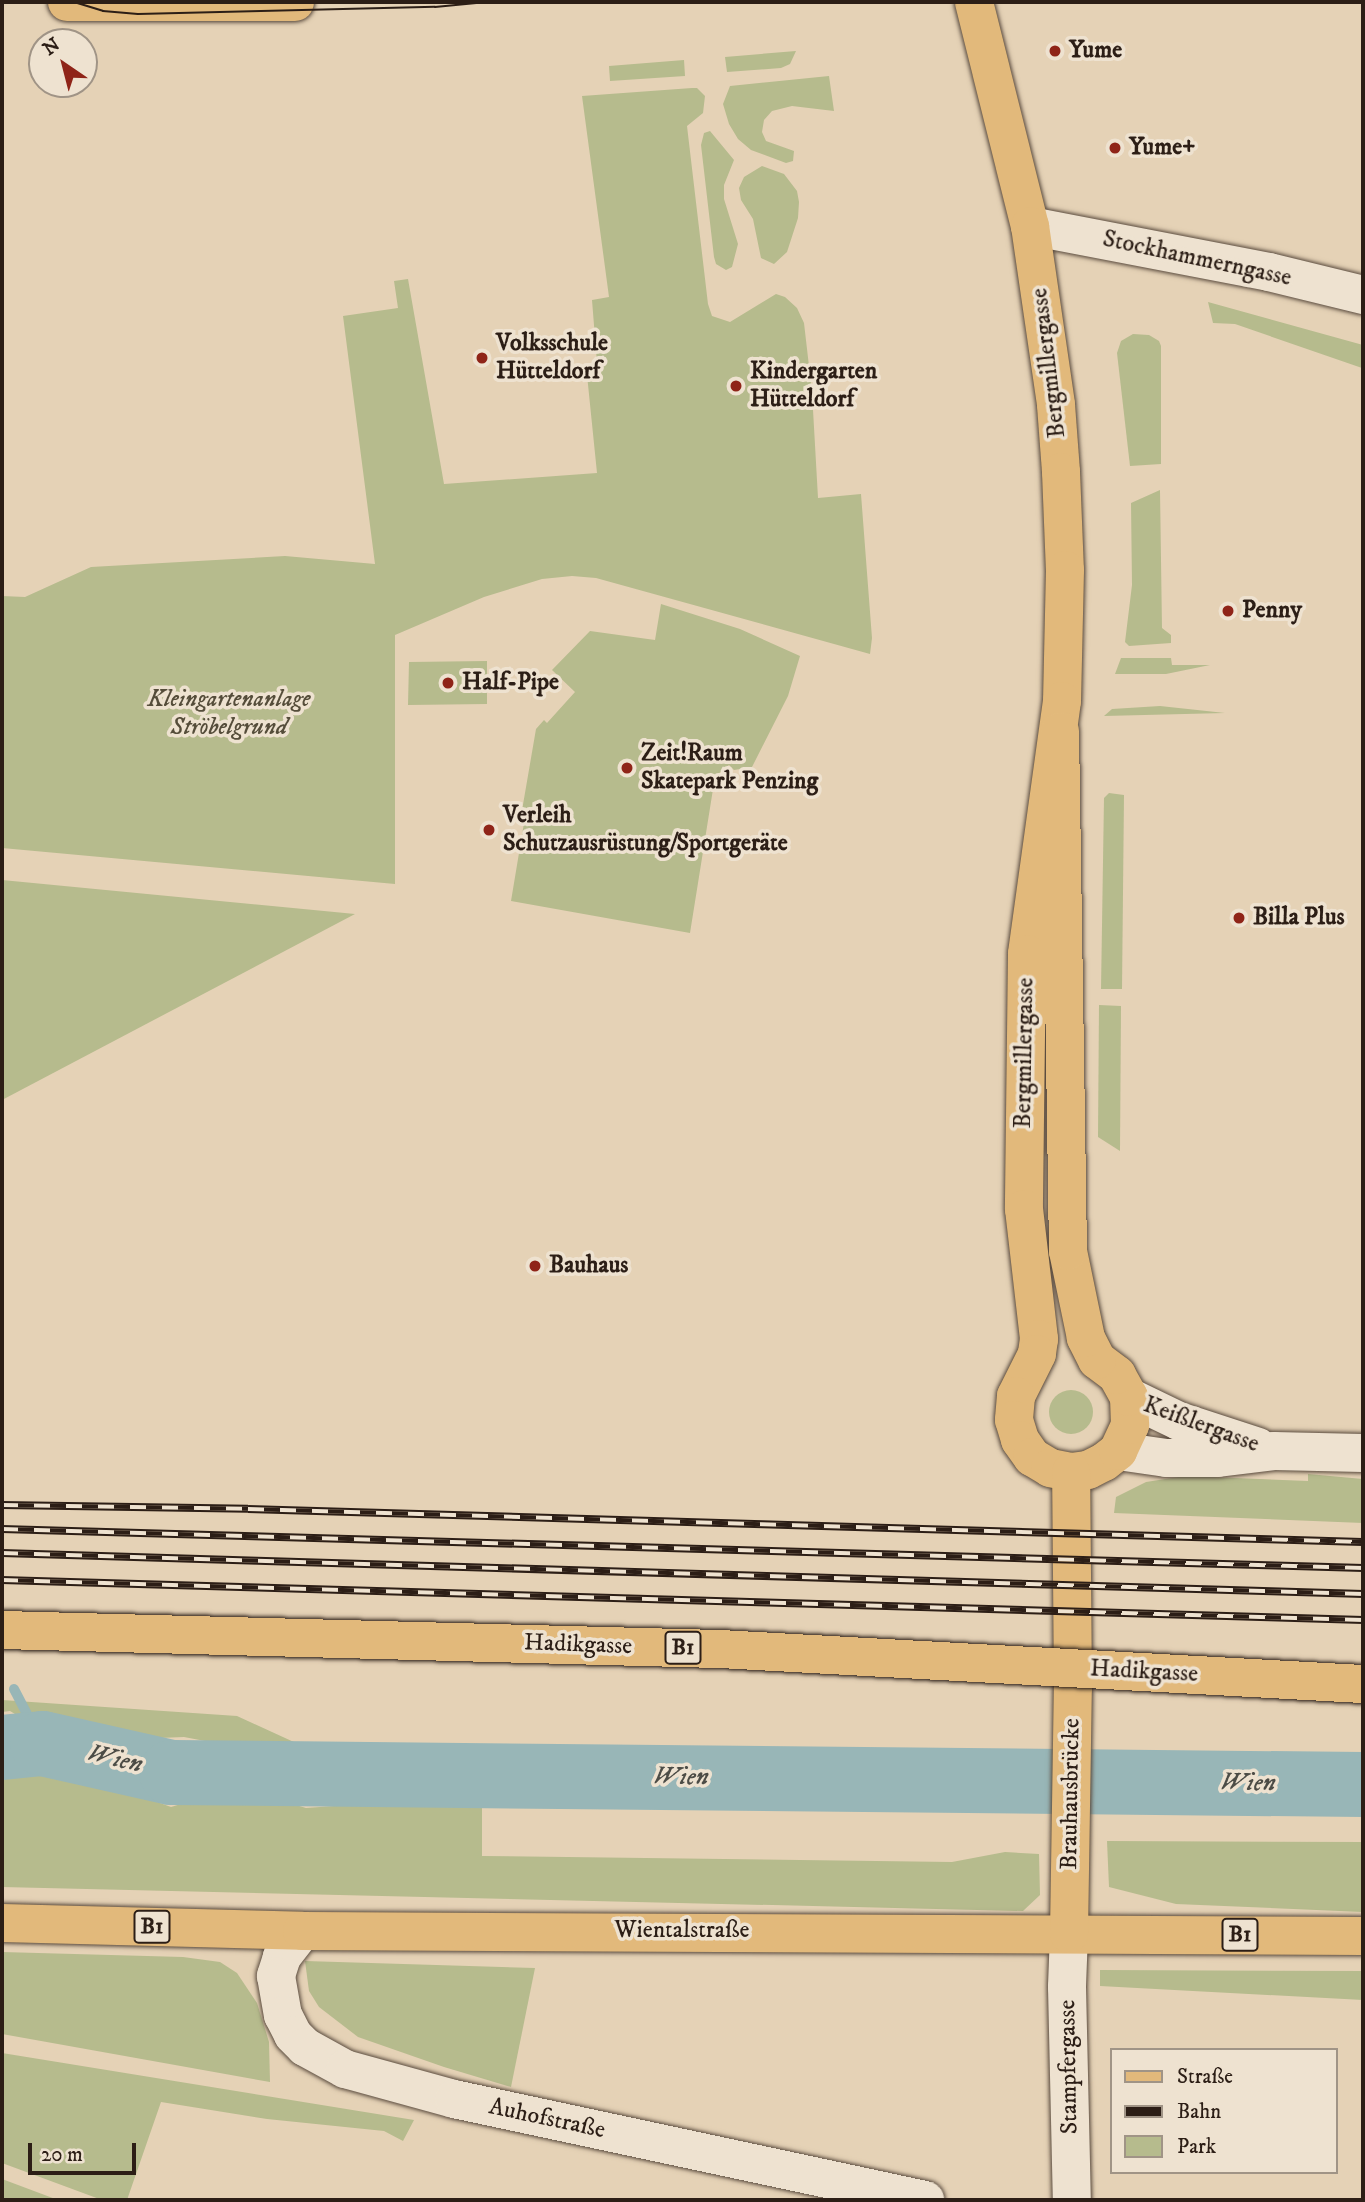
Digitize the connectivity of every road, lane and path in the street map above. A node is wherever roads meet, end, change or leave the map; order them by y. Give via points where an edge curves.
1 (67, 2) edge
2 (295, 2) edge
3 (974, 2) edge
4 (1030, 226) junction
5 (1363, 295) edge
6 (1060, 731) junction
7 (1097, 1360) junction
8 (1028, 1374) junction
9 (1129, 1397) junction
10 (1118, 1451) junction
11 (1273, 1451) junction
12 (1363, 1454) edge
13 (1071, 1472) junction
14 (2, 1630) edge
15 (1363, 1684) edge
16 (2, 1923) edge
17 (302, 1931) junction
18 (1069, 1934) junction
19 (1363, 1936) edge
20 (925, 2200) edge
21 (1072, 2200) edge

1 - 2 main road
3 - 4 main road, Bergmillergasse
4 - 5 street, Stockhammerngasse
4 - 6 main road, Bergmillergasse via 1054,392 1062,488 1065,570
6 - 7 main road, Bergmillergasse via 1066,1231 1081,1323
6 - 8 main road, Bergmillergasse via 1027,943 1024,1209 1039,1339
7 - 8 main road via 1073,1354 1048,1360
7 - 9 main road, Bergmillergasse via 1117,1375
8 - 13 main road, Bergmillergasse via 1016,1396 1014,1420 1020,1440 1032,1457 1050,1468
9 - 10 main road via 1130,1425
9 - 11 street, Keißlergasse via 1179,1421
10 - 11 street, Keißlergasse via 1166,1458
10 - 13 main road via 1088,1470
11 - 12 street, Keißlergasse
13 - 18 main road, Brauhausbrücke
14 - 15 main road, Hadikgasse / B1, bridge via 720,1649
16 - 17 main road, Wientalstraße / B1
17 - 18 main road, Wientalstraße / B1
17 - 20 street, Auhofstraße via 282,1957 276,1976 278,1998 293,2035 321,2059 468,2102
18 - 19 main road, Wientalstraße / B1
18 - 21 street, Stampfergasse

